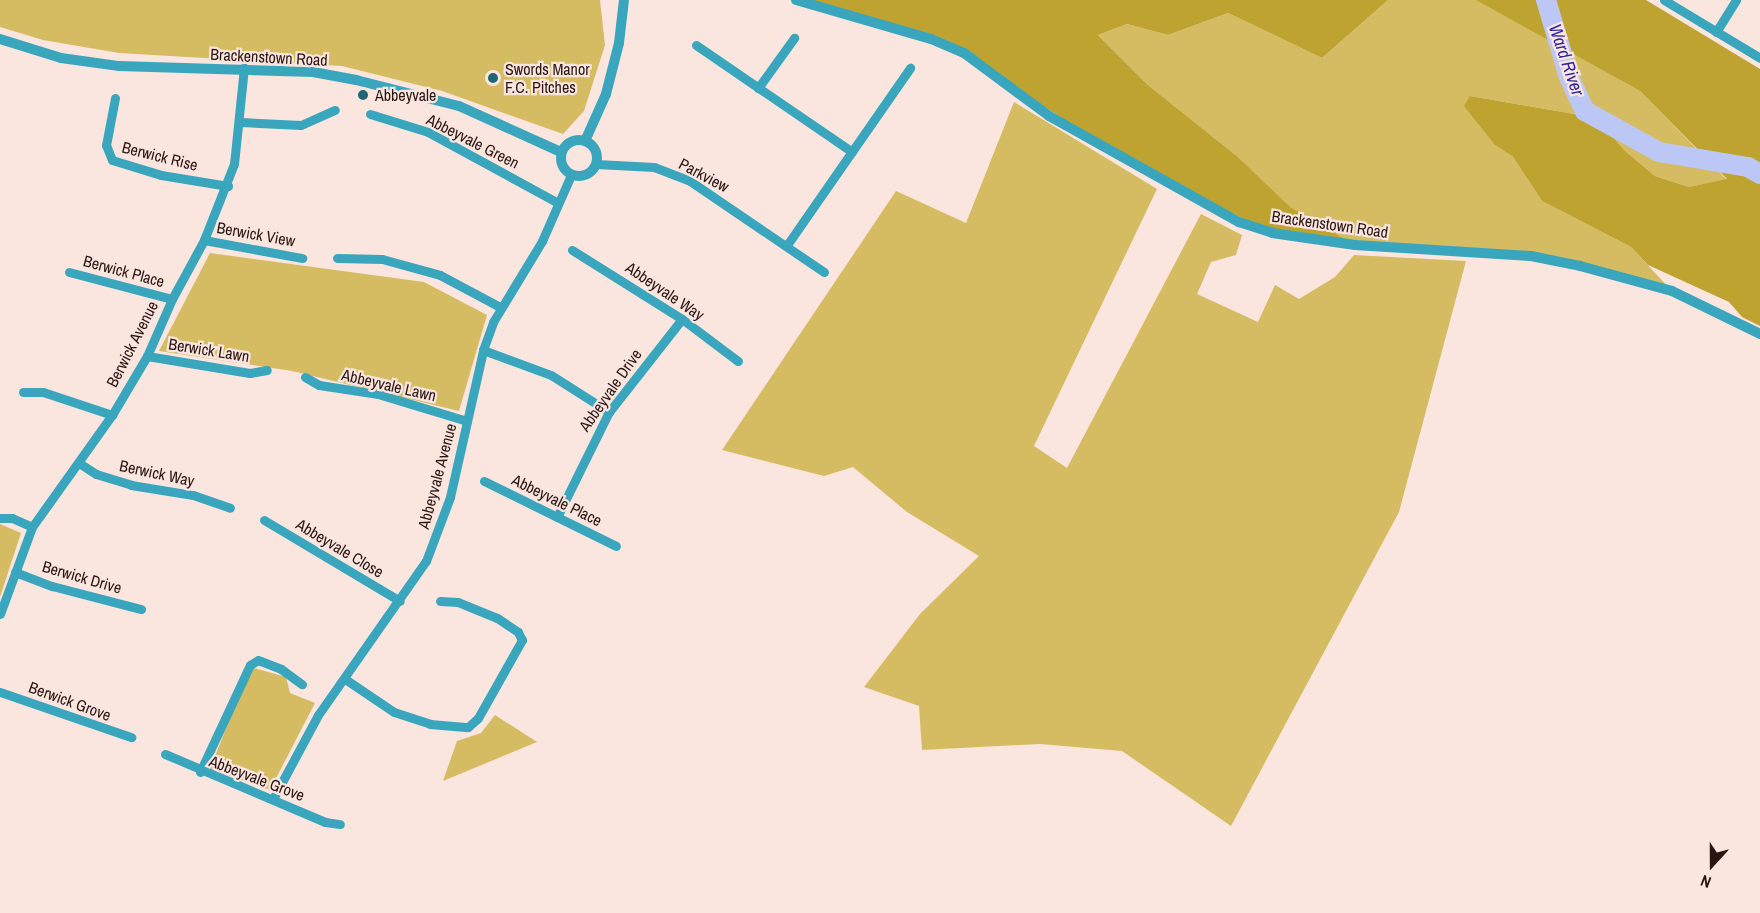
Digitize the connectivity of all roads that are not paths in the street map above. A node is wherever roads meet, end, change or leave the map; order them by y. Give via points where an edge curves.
1 (624, 0) edge
2 (796, 0) edge
3 (1664, 0) edge
4 (1736, 0) edge
5 (1716, 32) junction
6 (794, 38) dead end
7 (0, 39) edge
8 (696, 45) dead end
9 (1760, 58) edge
10 (244, 68) junction
11 (910, 68) dead end
12 (758, 87) junction
13 (116, 98) dead end
14 (335, 110) dead end
15 (370, 114) dead end
16 (241, 122) junction
17 (585, 141) junction
18 (561, 152) junction
19 (852, 152) junction
20 (596, 164) junction
21 (571, 175) junction
22 (228, 186) junction
23 (558, 202) junction
24 (204, 240) junction
25 (787, 245) junction
26 (572, 250) dead end
27 (302, 258) dead end
28 (337, 258) dead end
29 (69, 272) dead end
30 (824, 272) dead end
31 (172, 299) junction
32 (500, 307) junction
33 (682, 319) junction
34 (1760, 334) edge
35 (483, 350) junction
36 (147, 356) junction
37 (738, 361) dead end
38 (267, 370) dead end
39 (305, 377) dead end
40 (23, 392) dead end
41 (609, 412) junction
42 (112, 415) junction
43 (467, 421) junction
44 (80, 463) junction
45 (484, 481) dead end
46 (230, 508) dead end
47 (557, 517) junction
48 (0, 518) edge
49 (264, 520) dead end
50 (32, 527) junction
51 (616, 546) dead end
52 (15, 572) junction
53 (400, 601) junction
54 (440, 601) dead end
55 (141, 609) dead end
56 (0, 614) edge
57 (345, 679) junction
58 (302, 684) dead end
59 (0, 692) edge
60 (131, 737) dead end
61 (165, 754) dead end
62 (200, 772) junction
63 (274, 797) junction
64 (340, 824) dead end

1 - 17 street via 619,43 606,94
2 - 34 street, Brackenstown Road via 931,39 964,54 1049,116 1239,222 1272,233 1355,245 1531,256 1580,266 1672,291
3 - 5 street
4 - 5 street
5 - 9 street
6 - 12 street
7 - 10 street, Brackenstown Road via 62,58 119,66
8 - 12 street
10 - 16 street, Berwick Avenue
10 - 18 street, Brackenstown Road via 313,72 411,92 504,124
11 - 19 street
12 - 19 street
13 - 22 street, Berwick Rise via 106,145 112,159 161,175
14 - 16 street via 301,125
15 - 23 street, Abbeyvale Green via 428,132
16 - 22 street, Berwick Avenue
17 - 18 street via 574,141
17 - 20 street via 596,153
18 - 21 street via 561,163
19 - 25 street
20 - 21 street via 583,176
20 - 25 street, Parkview via 654,167 690,182
21 - 23 street, Abbeyvale Avenue
22 - 24 street, Berwick Avenue
23 - 32 street, Abbeyvale Avenue via 542,241
24 - 27 street, Berwick View
24 - 31 street, Berwick Avenue
25 - 30 street, Parkview
26 - 33 street, Abbeyvale Way
28 - 32 street via 382,259 440,275
29 - 31 street, Berwick Place
31 - 36 street, Berwick Avenue
32 - 35 street, Abbeyvale Avenue
33 - 37 street, Abbeyvale Way
33 - 41 street, Abbeyvale Drive
35 - 41 street via 551,375
35 - 43 street, Abbeyvale Avenue
36 - 38 street, Berwick Lawn via 250,373
36 - 42 street, Berwick Avenue
39 - 43 street, Abbeyvale Lawn via 319,385 378,394
40 - 42 street via 43,392
41 - 47 street, Abbeyvale Drive
42 - 44 street, Berwick Avenue
43 - 53 street, Abbeyvale Avenue via 437,536 414,583
44 - 46 street, Berwick Way via 96,474 131,485 193,495
44 - 50 street, Berwick Avenue
45 - 47 street, Abbeyvale Place
47 - 51 street, Abbeyvale Place
48 - 50 street via 12,518
49 - 53 street, Abbeyvale Close
50 - 52 street, Berwick Avenue
52 - 55 street, Berwick Drive via 52,586
52 - 56 street, Berwick Avenue
53 - 57 street, Abbeyvale Avenue
54 - 57 street via 458,602 497,618 518,632 522,640 478,718 468,727 430,724 394,712
57 - 63 street, Abbeyvale Avenue via 318,715
58 - 62 street via 281,669 258,660 250,665
59 - 60 street, Berwick Grove
61 - 62 street, Abbeyvale Grove
62 - 63 street, Abbeyvale Grove
63 - 64 street, Abbeyvale Grove via 325,822

